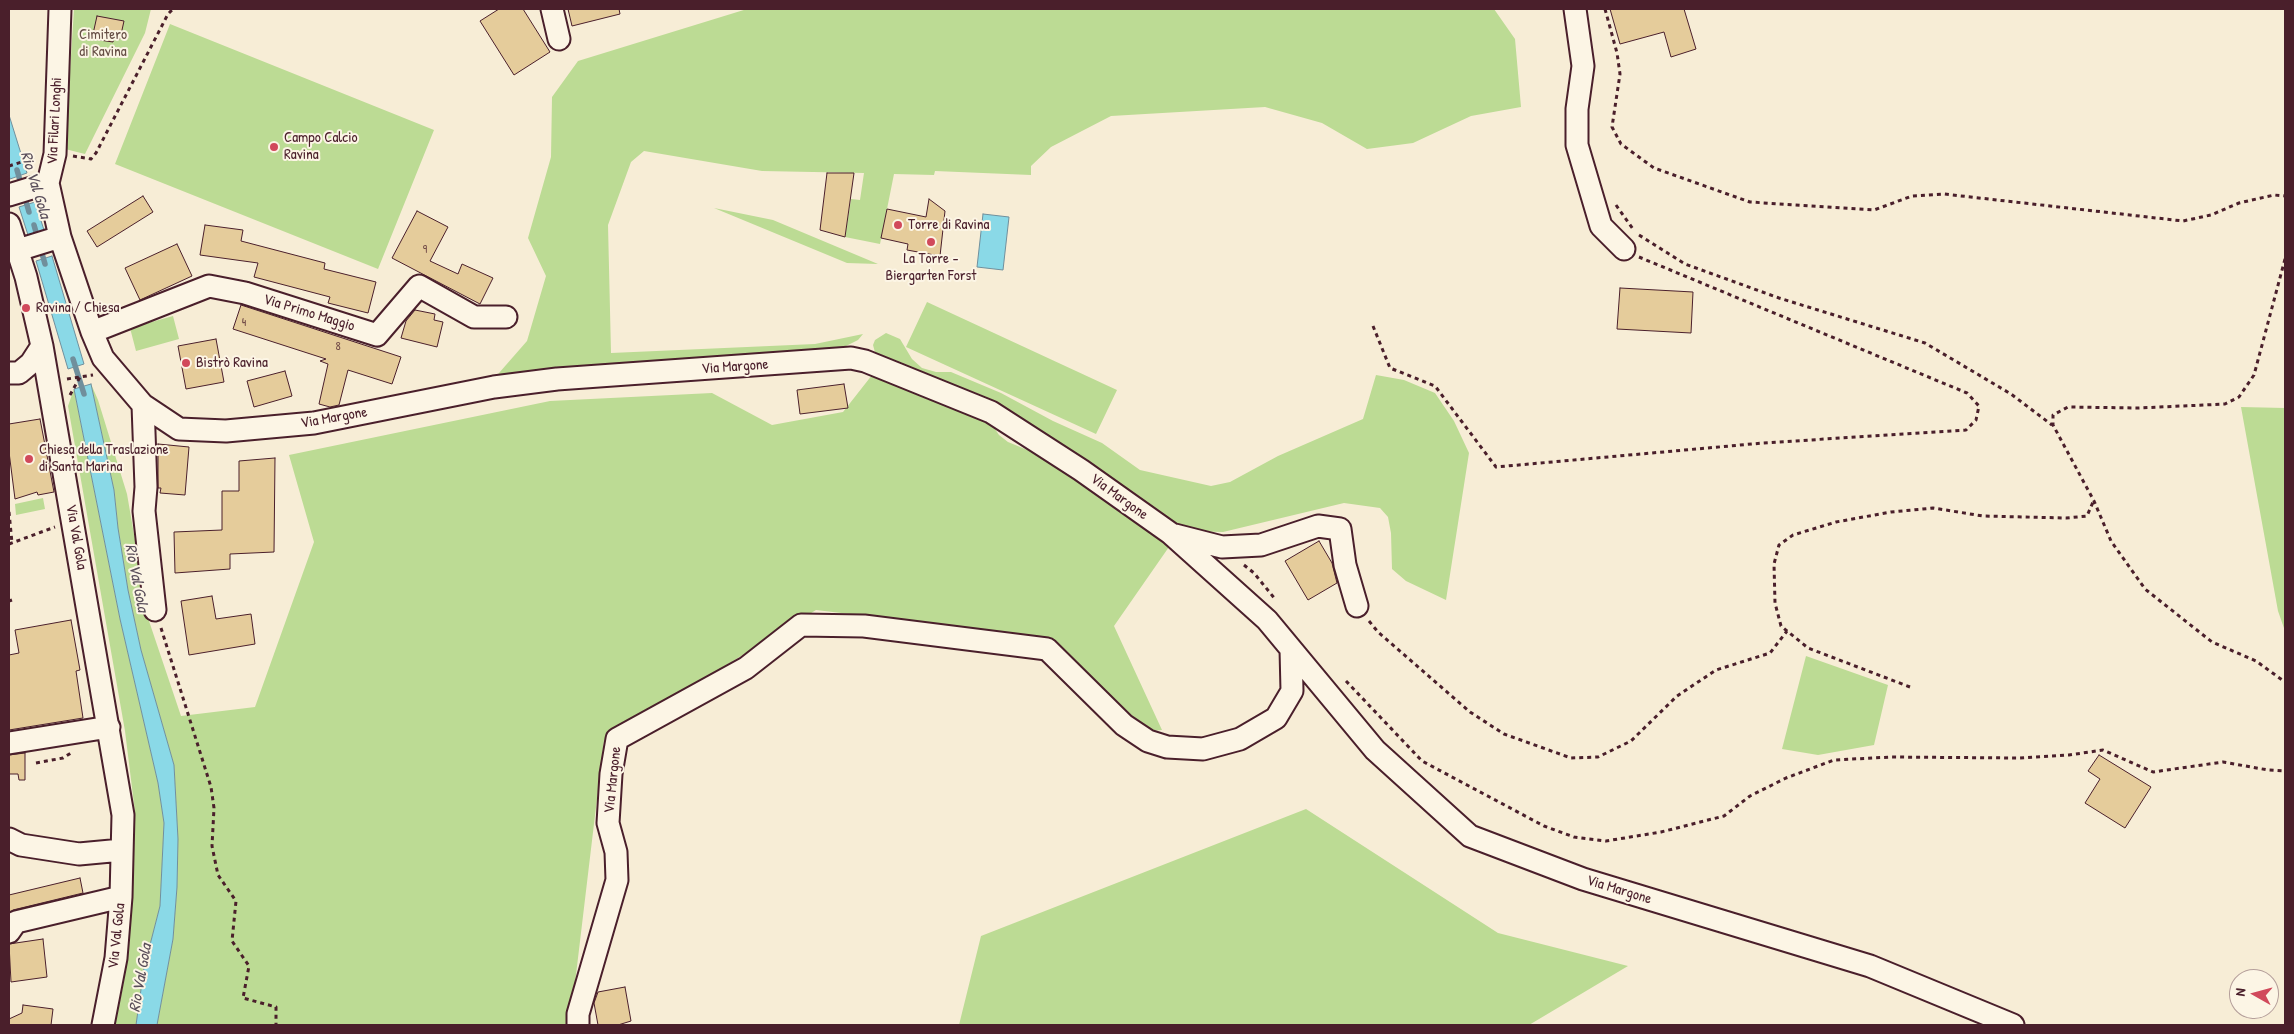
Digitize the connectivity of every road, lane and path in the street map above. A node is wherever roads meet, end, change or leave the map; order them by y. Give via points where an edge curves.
1 (60, 9) edge
2 (173, 9) edge
3 (552, 9) edge
4 (1576, 9) edge
5 (1605, 9) edge
6 (559, 39) dead end
7 (65, 154) dead end
8 (39, 156) dead end
9 (9, 166) edge
10 (26, 190) edge
11 (2285, 196) edge
12 (1612, 200) dead end
13 (9, 224) edge
14 (39, 244) junction
15 (1624, 249) joint
16 (2285, 259) edge
17 (506, 317) dead end
18 (1374, 326) dead end
19 (92, 332) junction
20 (42, 346) junction
21 (112, 371) joint
22 (88, 376) dead end
23 (80, 377) junction
24 (12, 378) edge
25 (71, 379) dead end
26 (74, 387) dead end
27 (143, 405) junction
28 (2053, 425) junction
29 (2094, 501) junction
30 (9, 512) edge
31 (9, 517) edge
32 (73, 519) junction
33 (1170, 533) junction
34 (10, 544) edge
35 (1222, 547) junction
36 (1276, 600) dead end
37 (1357, 606) joint
38 (155, 610) joint
39 (1787, 631) junction
40 (1291, 650) junction
41 (1339, 674) dead end
42 (2285, 682) edge
43 (1910, 687) dead end
44 (109, 727) junction
45 (9, 743) edge
46 (2285, 771) edge
47 (9, 839) edge
48 (122, 850) junction
49 (121, 897) junction
50 (9, 932) edge
51 (103, 1025) edge
52 (276, 1025) edge
53 (578, 1025) edge
54 (2013, 1025) edge

1 - 10 street, Via Filari Longhi via 55,154
2 - 7 path via 96,153 91,158
3 - 6 street
4 - 15 street via 1582,66 1576,145 1601,226
5 - 11 path via 1620,74 1612,126 1621,144 1654,168 1750,202 1874,210 1912,196 1944,194 2183,221 2211,215 2239,203 2274,195
8 - 9 path
10 - 14 street, Via Filari Longhi
12 - 28 path via 1637,234 1685,264 1779,298 1925,343 2011,394
13 - 14 street
14 - 19 street, Via Filari Longhi
14 - 20 street, Via Val Gola
15 - 18 path via 1967,393 1979,406 1976,420 1966,430 1763,443 1496,467 1435,386 1390,368
16 - 28 path via 2254,375 2239,397 2225,404 2068,407 2054,415
17 - 19 street, Via Primo Maggio via 474,317 419,286 377,335 245,293 208,286
19 - 21 street, Via Filari Longhi
20 - 24 street via 31,364
20 - 32 street, Via Val Gola
21 - 27 street, Via Margone
22 - 23 path
23 - 25 path
23 - 26 path
27 - 33 street, Via Margone via 179,430 226,430 314,424 494,387 557,379 851,358 879,365 991,412
27 - 38 street via 144,511
28 - 29 path
29 - 39 path via 2087,516 1983,516 1933,508 1836,522 1793,535 1779,545 1774,564 1775,603 1781,626
29 - 42 path via 2111,540 2145,589 2212,642 2256,662
30 - 31 path
31 - 34 path
32 - 34 path
32 - 44 street, Via Val Gola
33 - 35 street
33 - 40 street, Via Margone via 1267,620
35 - 36 path via 1254,573
35 - 37 street via 1261,545 1318,526 1340,528 1345,565
37 - 39 path via 1378,632 1470,712 1504,734 1571,758 1598,757 1631,741 1677,696 1716,670 1770,653
38 - 52 path via 211,787 214,808 212,846 218,875 236,901 232,941 249,966 243,998 276,1007
39 - 43 path via 1808,648
40 - 53 street, Via Margone via 1292,691 1276,718 1240,739 1202,749 1167,747 1148,741 1124,725 1047,649 864,626 801,625 746,668 617,739 608,824 616,852 616,880 578,1014
40 - 54 street, Via Margone via 1375,750 1470,836 1583,879 1870,966
41 - 46 path via 1422,761 1544,826 1574,837 1606,842 1724,816 1750,796 1834,760 2020,758 2102,750 2153,772 2223,762
44 - 45 street
44 - 48 street, Via Val Gola via 123,815
47 - 48 street via 21,845 79,854
48 - 49 street, Via Val Gola
49 - 50 street via 16,922
49 - 51 street, Via Val Gola via 116,958

